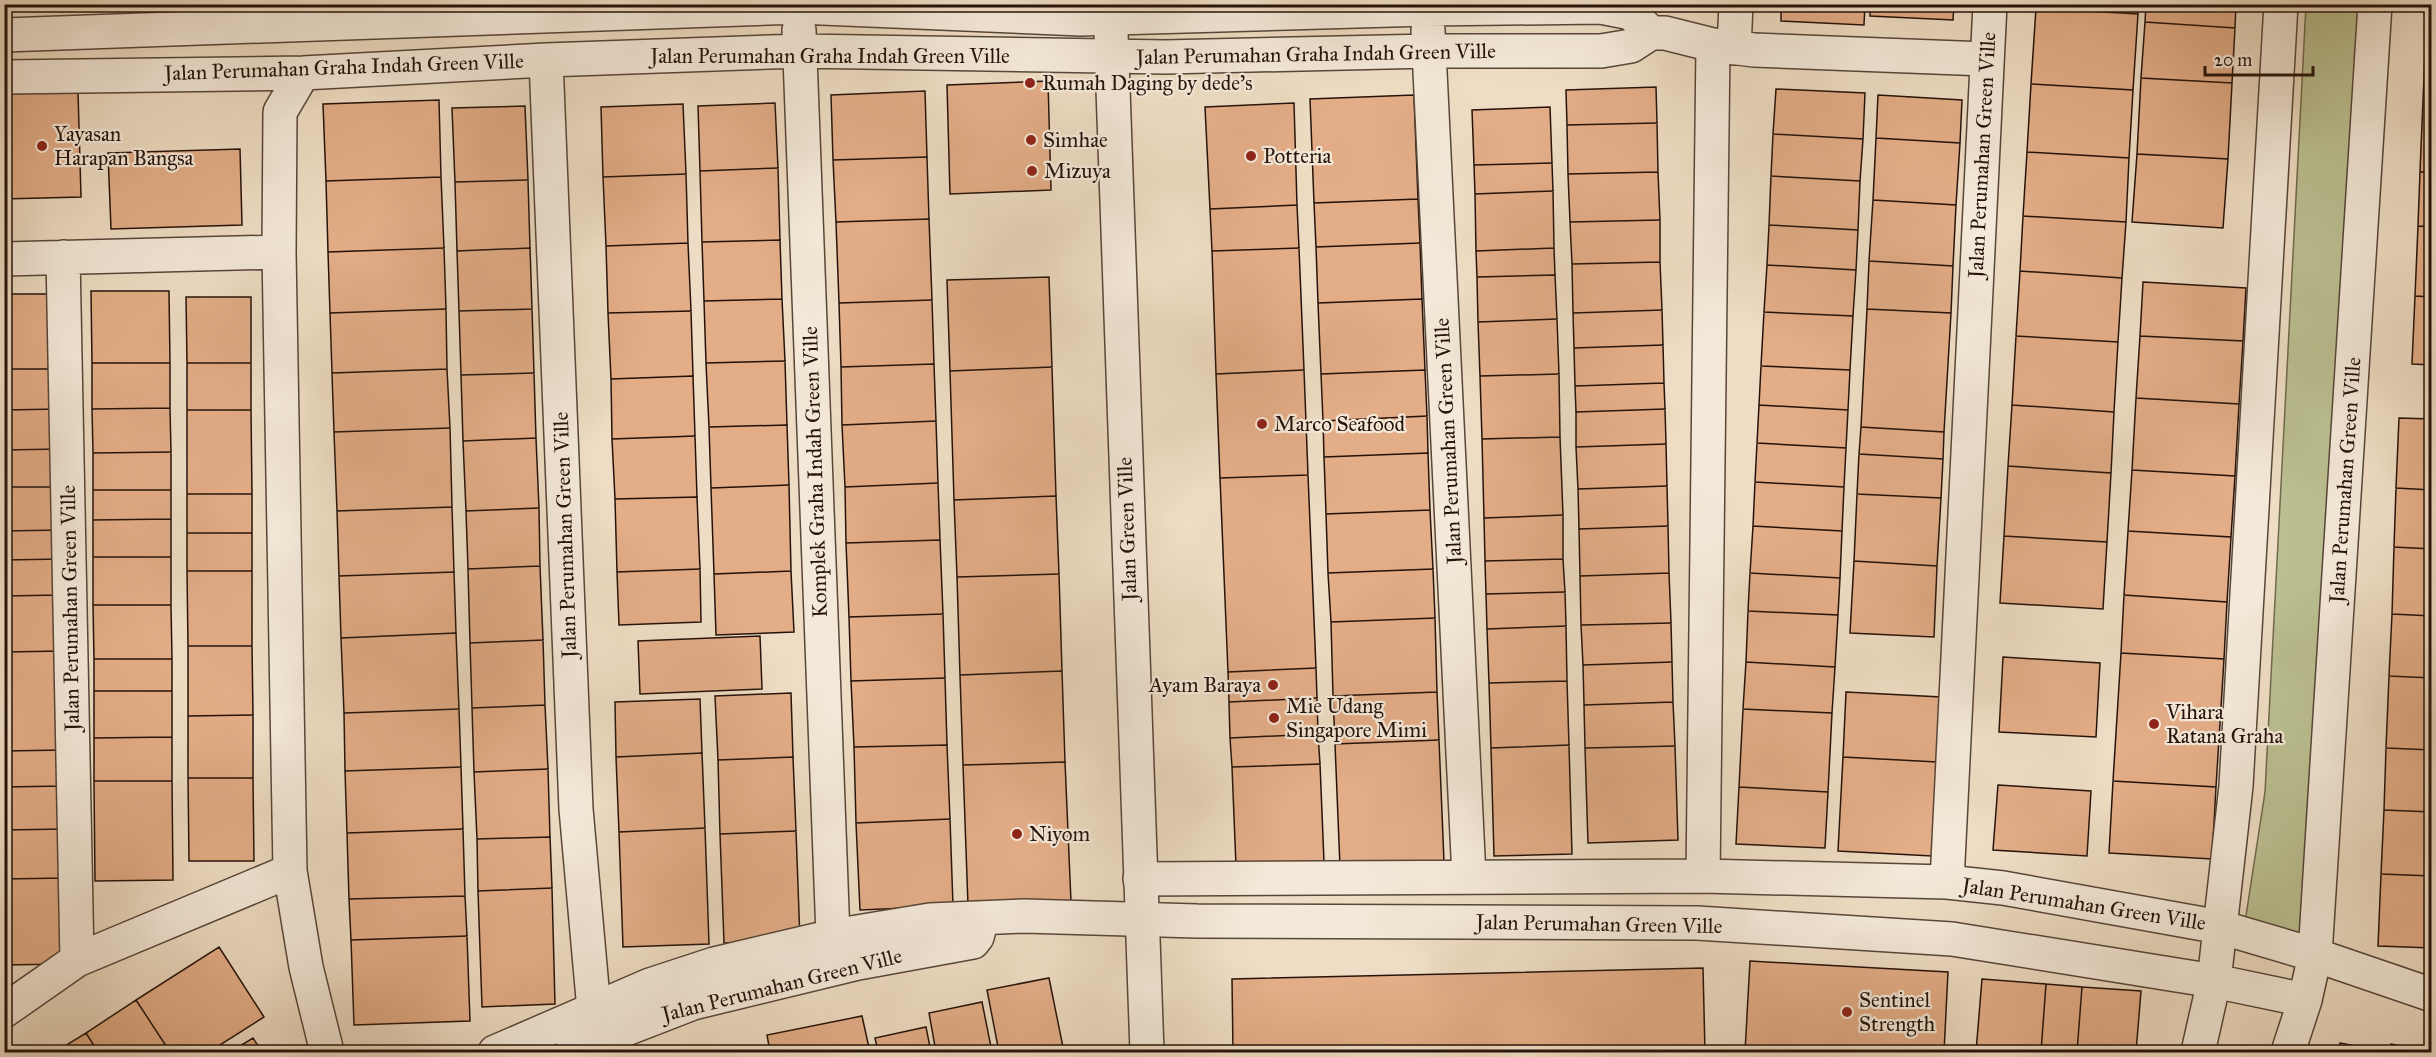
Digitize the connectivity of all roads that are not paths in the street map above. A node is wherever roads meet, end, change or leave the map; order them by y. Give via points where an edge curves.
1 (1736, 4) edge
2 (1990, 4) edge
3 (2281, 4) edge
4 (2375, 4) edge
5 (798, 6) edge
6 (1427, 7) edge
7 (588, 9) edge
8 (1110, 12) edge
9 (421, 13) edge
10 (225, 16) edge
11 (1660, 24) edge
12 (4, 35) edge
13 (1723, 46) junction
14 (800, 51) junction
15 (1430, 51) junction
16 (1111, 56) junction
17 (1986, 59) junction
18 (546, 60) junction
19 (236, 72) junction
20 (303, 73) junction
21 (4, 77) edge
22 (280, 112) junction
23 (279, 252) junction
24 (63, 257) junction
25 (4, 259) edge
26 (290, 871) junction
27 (1703, 876) junction
28 (1469, 877) junction
29 (1140, 879) junction
30 (1947, 882) junction
31 (1141, 920) junction
32 (2220, 927) junction
33 (848, 944) junction
34 (77, 960) junction
35 (2311, 976) junction
36 (2214, 981) junction
37 (2432, 995) edge
38 (4, 1011) edge
39 (615, 1011) junction
40 (572, 1050) dead end
41 (327, 1053) edge
42 (495, 1053) edge
43 (1147, 1053) edge
44 (2198, 1053) edge
45 (2288, 1053) edge

1 - 13 street
2 - 17 street, Jalan Perumahan Green Ville
3 - 32 street, Jalan Perumahan Green Ville via 2235,786
4 - 35 street, Jalan Perumahan Green Ville
5 - 7 street, Jalan Perumahan Graha Indah Green Ville
5 - 8 street, Jalan Perumahan Graha Indah Green Ville
5 - 14 street, Komplek Graha Indah Green Ville
6 - 8 street, Jalan Perumahan Graha Indah Green Ville
6 - 11 street, Jalan Perumahan Graha Indah Green Ville via 1601,7
6 - 15 street, Jalan Perumahan Green Ville
7 - 9 street, Jalan Perumahan Graha Indah Green Ville
8 - 16 street, Jalan Green Ville
9 - 10 street, Jalan Perumahan Graha Indah Green Ville
10 - 12 street, Jalan Perumahan Graha Indah Green Ville
11 - 13 street, Jalan Perumahan Graha Indah Green Ville
11 - 15 street, Jalan Perumahan Graha Indah Green Ville via 1631,46 1601,51
13 - 17 street, Jalan Perumahan Graha Indah Green Ville
13 - 27 street
14 - 16 street, Jalan Perumahan Graha Indah Green Ville
14 - 18 street, Jalan Perumahan Graha Indah Green Ville
14 - 33 street, Komplek Graha Indah Green Ville
15 - 16 street, Jalan Perumahan Graha Indah Green Ville
15 - 28 street, Jalan Perumahan Green Ville
16 - 29 street, Jalan Green Ville
17 - 30 street, Jalan Perumahan Green Ville
18 - 20 street, Jalan Perumahan Graha Indah Green Ville
18 - 39 street, Jalan Perumahan Green Ville via 576,809
19 - 20 street, Jalan Perumahan Graha Indah Green Ville
19 - 21 street, Jalan Perumahan Graha Indah Green Ville
19 - 22 street
20 - 22 street
22 - 23 street
23 - 24 street
23 - 26 street
24 - 25 street
24 - 34 street, Jalan Perumahan Green Ville
26 - 34 street
26 - 41 street via 306,967
27 - 28 street, Jalan Perumahan Green Ville
27 - 30 street, Jalan Perumahan Green Ville
28 - 29 street, Jalan Perumahan Green Ville
29 - 31 street, Jalan Green Ville
30 - 32 street, Jalan Perumahan Green Ville via 2003,888
31 - 33 street, Jalan Perumahan Green Ville via 1024,916 930,920
31 - 36 street, Jalan Perumahan Green Ville via 1697,923 1952,939
31 - 43 street, Jalan Green Ville
32 - 35 street, Jalan Perumahan Green Ville
32 - 36 street, Jalan Perumahan Green Ville
33 - 39 street, Jalan Perumahan Green Ville via 714,963 650,985
34 - 38 street
35 - 36 street, Jalan Perumahan Green Ville
35 - 37 street, Jalan Perumahan Green Ville
35 - 45 street, Jalan Perumahan Green Ville
36 - 44 street, Jalan Perumahan Green Ville
39 - 40 street, Jalan Perumahan Green Ville
39 - 42 street, Jalan Perumahan Green Ville

